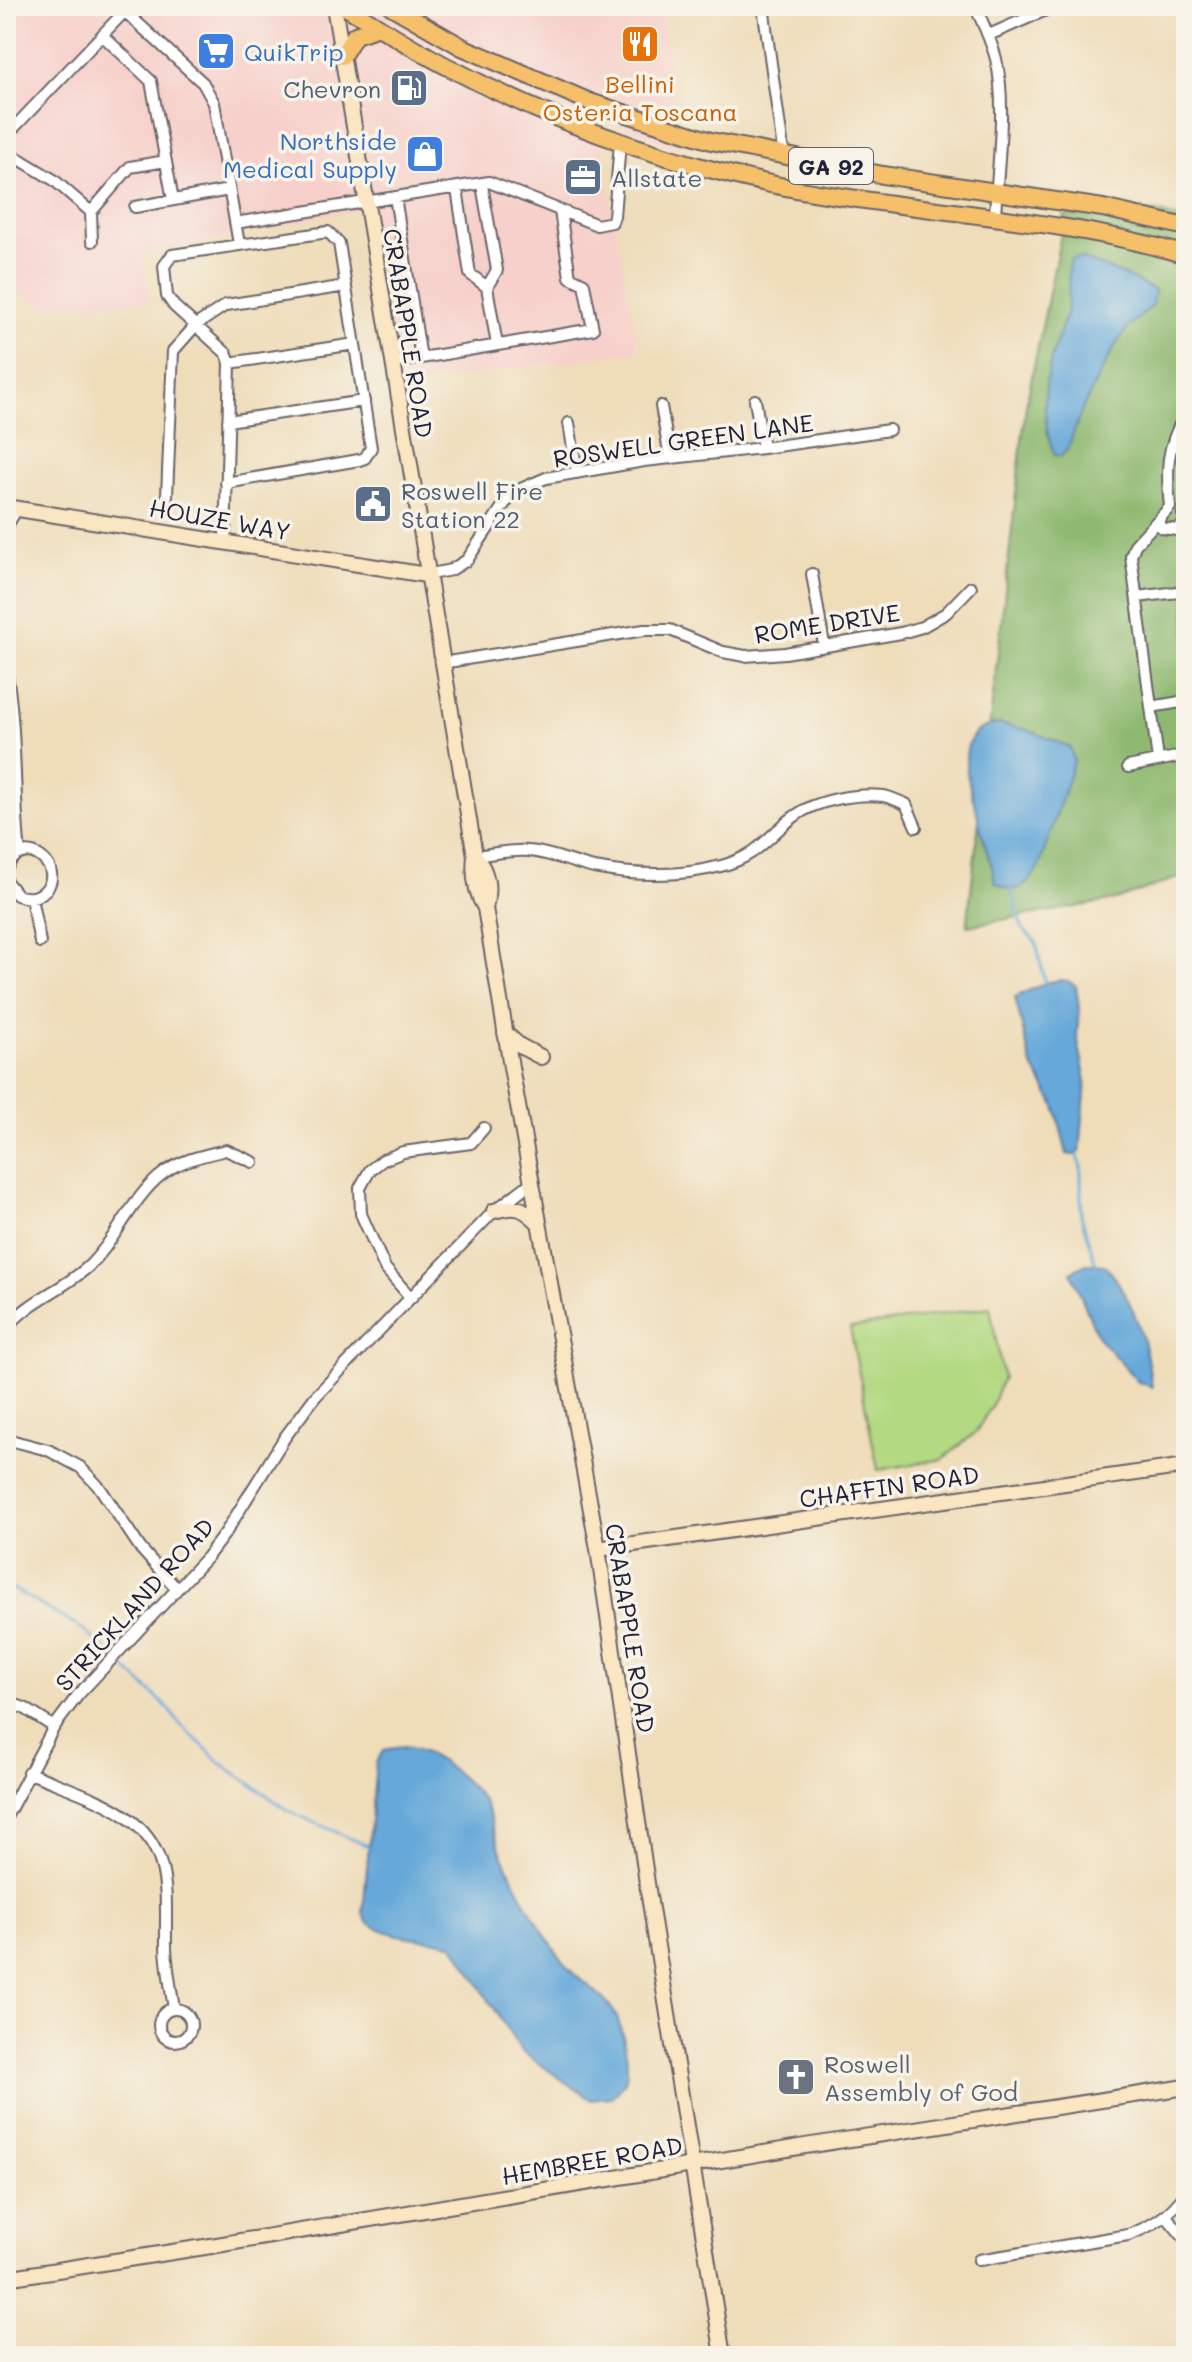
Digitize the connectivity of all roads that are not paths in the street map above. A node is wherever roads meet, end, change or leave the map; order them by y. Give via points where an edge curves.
1 (334, 6) edge
2 (344, 6) edge
3 (391, 6) edge
4 (763, 6) edge
5 (975, 6) edge
6 (1055, 6) edge
7 (122, 9) edge
8 (379, 27) junction
9 (102, 35) junction
10 (989, 35) junction
11 (342, 56) junction
12 (6, 136) edge
13 (620, 143) junction
14 (6, 151) edge
15 (784, 157) junction
16 (166, 161) junction
17 (482, 185) junction
18 (457, 189) junction
19 (229, 190) junction
20 (996, 192) junction
21 (395, 197) junction
22 (173, 200) junction
23 (365, 202) junction
24 (135, 207) dead end
25 (560, 211) junction
26 (91, 212) junction
27 (995, 217) junction
28 (235, 223) junction
29 (1186, 227) edge
30 (92, 241) dead end
31 (239, 244) junction
32 (1186, 255) edge
33 (346, 286) junction
34 (487, 287) junction
35 (196, 325) junction
36 (355, 344) junction
37 (497, 345) junction
38 (421, 358) junction
39 (230, 363) junction
40 (392, 363) junction
41 (755, 400) dead end
42 (364, 401) junction
43 (661, 406) dead end
44 (1186, 413) edge
45 (228, 421) junction
46 (569, 423) dead end
47 (889, 430) dead end
48 (763, 448) junction
49 (670, 458) junction
50 (577, 473) junction
51 (226, 483) junction
52 (167, 496) dead end
53 (1170, 507) junction
54 (12, 508) edge
55 (1184, 515) edge
56 (1161, 518) junction
57 (6, 527) edge
58 (225, 542) junction
59 (812, 574) dead end
60 (426, 575) junction
61 (971, 587) dead end
62 (1186, 591) edge
63 (1137, 597) junction
64 (824, 645) junction
65 (442, 663) junction
66 (6, 669) edge
67 (1186, 701) edge
68 (1151, 707) junction
69 (1186, 755) edge
70 (1158, 760) junction
71 (1128, 767) dead end
72 (916, 827) dead end
73 (20, 854) junction
74 (475, 856) junction
75 (6, 869) edge
76 (6, 881) edge
77 (31, 898) junction
78 (40, 942) dead end
79 (505, 1033) junction
80 (541, 1057) dead end
81 (484, 1128) dead end
82 (253, 1162) dead end
83 (532, 1182) junction
84 (494, 1211) junction
85 (539, 1223) junction
86 (411, 1298) junction
87 (6, 1329) edge
88 (6, 1439) edge
89 (1186, 1466) edge
90 (593, 1523) junction
91 (624, 1546) junction
92 (598, 1549) junction
93 (177, 1589) junction
94 (6, 1701) edge
95 (54, 1727) junction
96 (28, 1772) junction
97 (6, 1817) edge
98 (174, 2009) dead end
99 (1186, 2087) edge
100 (693, 2165) junction
101 (1186, 2193) edge
102 (1166, 2216) junction
103 (1186, 2240) edge
104 (979, 2260) dead end
105 (6, 2278) edge
106 (723, 2356) edge

1 - 11 street, CRABAPPLE ROAD
2 - 8 main road, GA 92
3 - 15 main road, GA 92 via 462,47 590,102 711,141
4 - 15 street
5 - 10 street
6 - 10 street
7 - 9 street
7 - 19 street via 203,83 214,103
8 - 11 main road via 355,35
8 - 13 main road, GA 92 via 453,70
9 - 12 street
9 - 16 street via 151,81
10 - 20 street via 1000,91
11 - 23 street, CRABAPPLE ROAD
13 - 25 street via 612,222 597,225
13 - 27 main road, GA 92 via 788,187
14 - 26 street via 54,180
15 - 20 main road, GA 92
16 - 22 street
16 - 26 street via 130,167
17 - 18 street
17 - 25 street via 489,182
17 - 34 street via 497,270
18 - 21 street
18 - 34 street via 470,274
19 - 22 street
19 - 28 street
20 - 27 street
20 - 29 main road, GA 92
21 - 23 street
21 - 38 street
22 - 24 street
23 - 28 street
23 - 40 street, CRABAPPLE ROAD
25 - 37 street via 570,277 584,284 593,329
26 - 30 street
27 - 32 main road, GA 92 via 1109,234
28 - 31 street
31 - 33 street via 328,232 339,243
31 - 35 street via 168,259 163,272 167,296
33 - 35 street via 226,305
33 - 36 street
34 - 37 street
35 - 39 street
35 - 52 street via 170,361
36 - 39 street
36 - 42 street
37 - 38 street
38 - 40 street
39 - 45 street
40 - 60 street, CRABAPPLE ROAD
41 - 48 street
42 - 45 street
42 - 51 street via 371,448 365,458
43 - 49 street
44 - 53 street via 1169,451
45 - 51 street
46 - 50 street
47 - 48 street, ROSWELL GREEN LANE
48 - 49 street, ROSWELL GREEN LANE
49 - 50 street, ROSWELL GREEN LANE
50 - 60 street, ROSWELL GREEN LANE via 523,488 505,503 467,560
51 - 58 street
53 - 55 street
53 - 56 street
54 - 57 street
54 - 58 street, HOUZE WAY
55 - 56 street via 1186,522 1177,530 1162,528
56 - 63 street via 1131,556
58 - 60 street, HOUZE WAY
59 - 64 street
60 - 65 street, CRABAPPLE ROAD
61 - 64 street, ROME DRIVE via 946,613 922,627
62 - 63 street
63 - 68 street
64 - 65 street, ROME DRIVE via 745,656 670,630 644,630
65 - 74 street, CRABAPPLE ROAD
66 - 73 street
67 - 68 street
68 - 70 street
69 - 70 street
70 - 71 street
72 - 74 street via 906,804 884,796 858,797 812,806 750,856 685,872 650,875 526,850
73 - 75 street
73 - 77 street via 42,857 50,870 49,885
74 - 79 street, CRABAPPLE ROAD via 485,868 485,908
76 - 77 street via 17,895
77 - 78 street
79 - 80 street
79 - 83 street, CRABAPPLE ROAD
81 - 86 street via 471,1143 403,1152 383,1160 360,1188 361,1214 385,1268
82 - 87 street via 226,1150 160,1175 91,1264
83 - 84 street, STRICKLAND ROAD
83 - 85 street, CRABAPPLE ROAD
84 - 85 street via 514,1206
84 - 86 street, STRICKLAND ROAD
85 - 90 street, CRABAPPLE ROAD
86 - 93 street, STRICKLAND ROAD via 315,1397 226,1532
88 - 93 street via 48,1450 80,1467
89 - 91 street, CHAFFIN ROAD
90 - 91 street
90 - 92 street, CRABAPPLE ROAD
91 - 92 street, CHAFFIN ROAD
92 - 100 street, CRABAPPLE ROAD
93 - 95 street, STRICKLAND ROAD
94 - 95 street
95 - 96 street, STRICKLAND ROAD
96 - 97 street, STRICKLAND ROAD
96 - 98 street via 121,1812 153,1844 166,1881 166,1952
99 - 100 street, HEMBREE ROAD
100 - 105 street, HEMBREE ROAD
100 - 106 street, CRABAPPLE ROAD
101 - 102 street
102 - 103 street
102 - 104 street via 1128,2235

